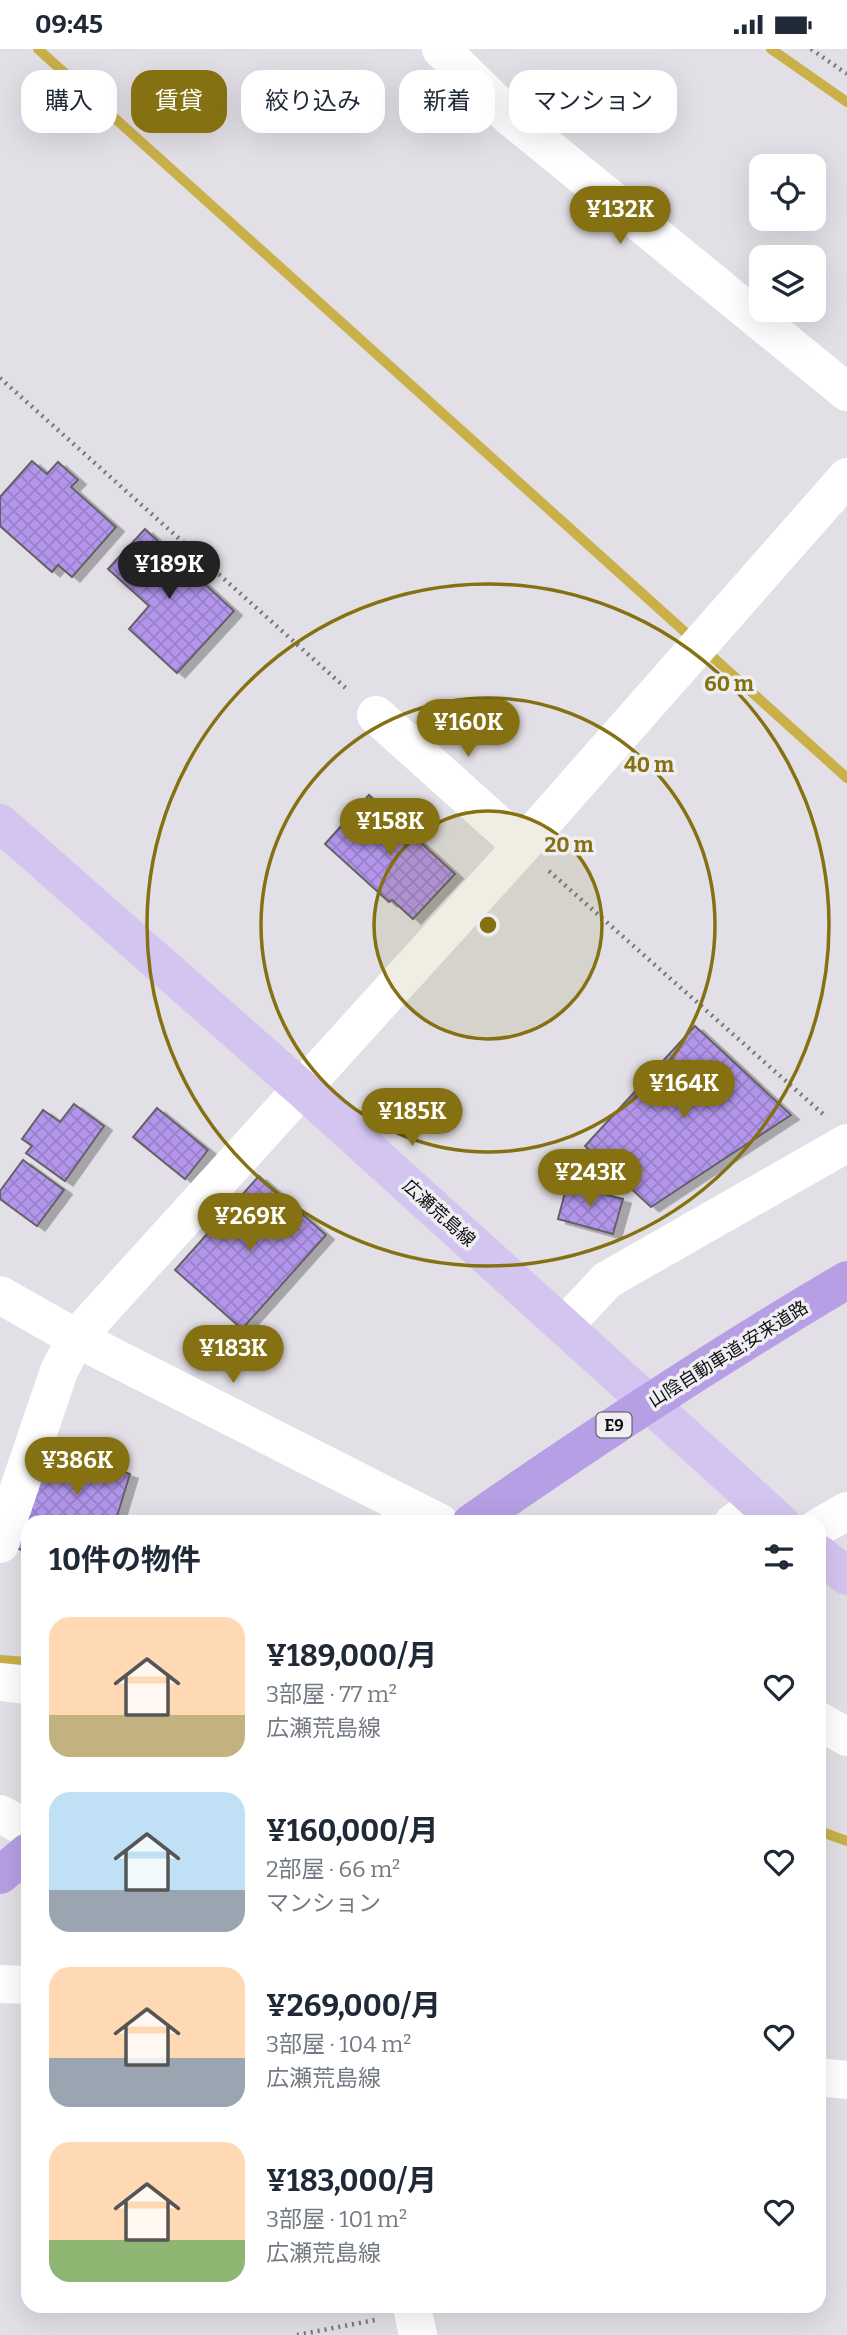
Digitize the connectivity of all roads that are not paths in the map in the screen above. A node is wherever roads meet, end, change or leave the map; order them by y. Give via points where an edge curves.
1 (441, 49) edge
2 (847, 392) edge
3 (847, 477) edge
4 (376, 715) road end
5 (0, 823) edge
6 (522, 846) junction
7 (302, 1089) junction
8 (837, 1130) edge
9 (847, 1280) edge
10 (0, 1295) edge
11 (847, 1302) edge
12 (564, 1326) junction
13 (76, 1338) junction
14 (765, 1340) junction
15 (847, 1511) edge
16 (408, 1515) edge
17 (482, 1515) edge
18 (519, 1515) edge
19 (757, 1515) edge
20 (826, 1523) edge
21 (0, 1545) edge
22 (826, 1560) edge
23 (847, 1576) edge
24 (0, 1682) edge
25 (21, 1684) edge
26 (826, 1725) edge
27 (847, 1737) edge
28 (0, 1814) edge
29 (21, 1825) edge
30 (21, 1858) edge
31 (0, 1875) edge
32 (21, 1886) edge
33 (0, 1902) edge
34 (0, 1984) edge
35 (21, 1985) edge
36 (826, 2078) edge
37 (847, 2080) edge

1 - 2 street via 508,115
3 - 6 street
4 - 6 street
5 - 7 main road, 広瀬荒島線
6 - 7 street
7 - 12 main road, 広瀬荒島線
7 - 13 street
8 - 12 street via 607,1280
9 - 14 highway, 山陰自動車道;安来道路 / E9
10 - 13 street
11 - 14 highway, 山陰自動車道;安来道路 / E9
12 - 19 main road, 広瀬荒島線
13 - 16 street
13 - 21 street via 59,1371
14 - 17 highway, 山陰自動車道;安来道路 / E9 via 575,1450
14 - 18 highway, 山陰自動車道;安来道路 / E9
15 - 20 street
22 - 23 main road
24 - 25 street
26 - 27 street
28 - 29 street
30 - 31 highway
32 - 33 highway
34 - 35 street
36 - 37 street

